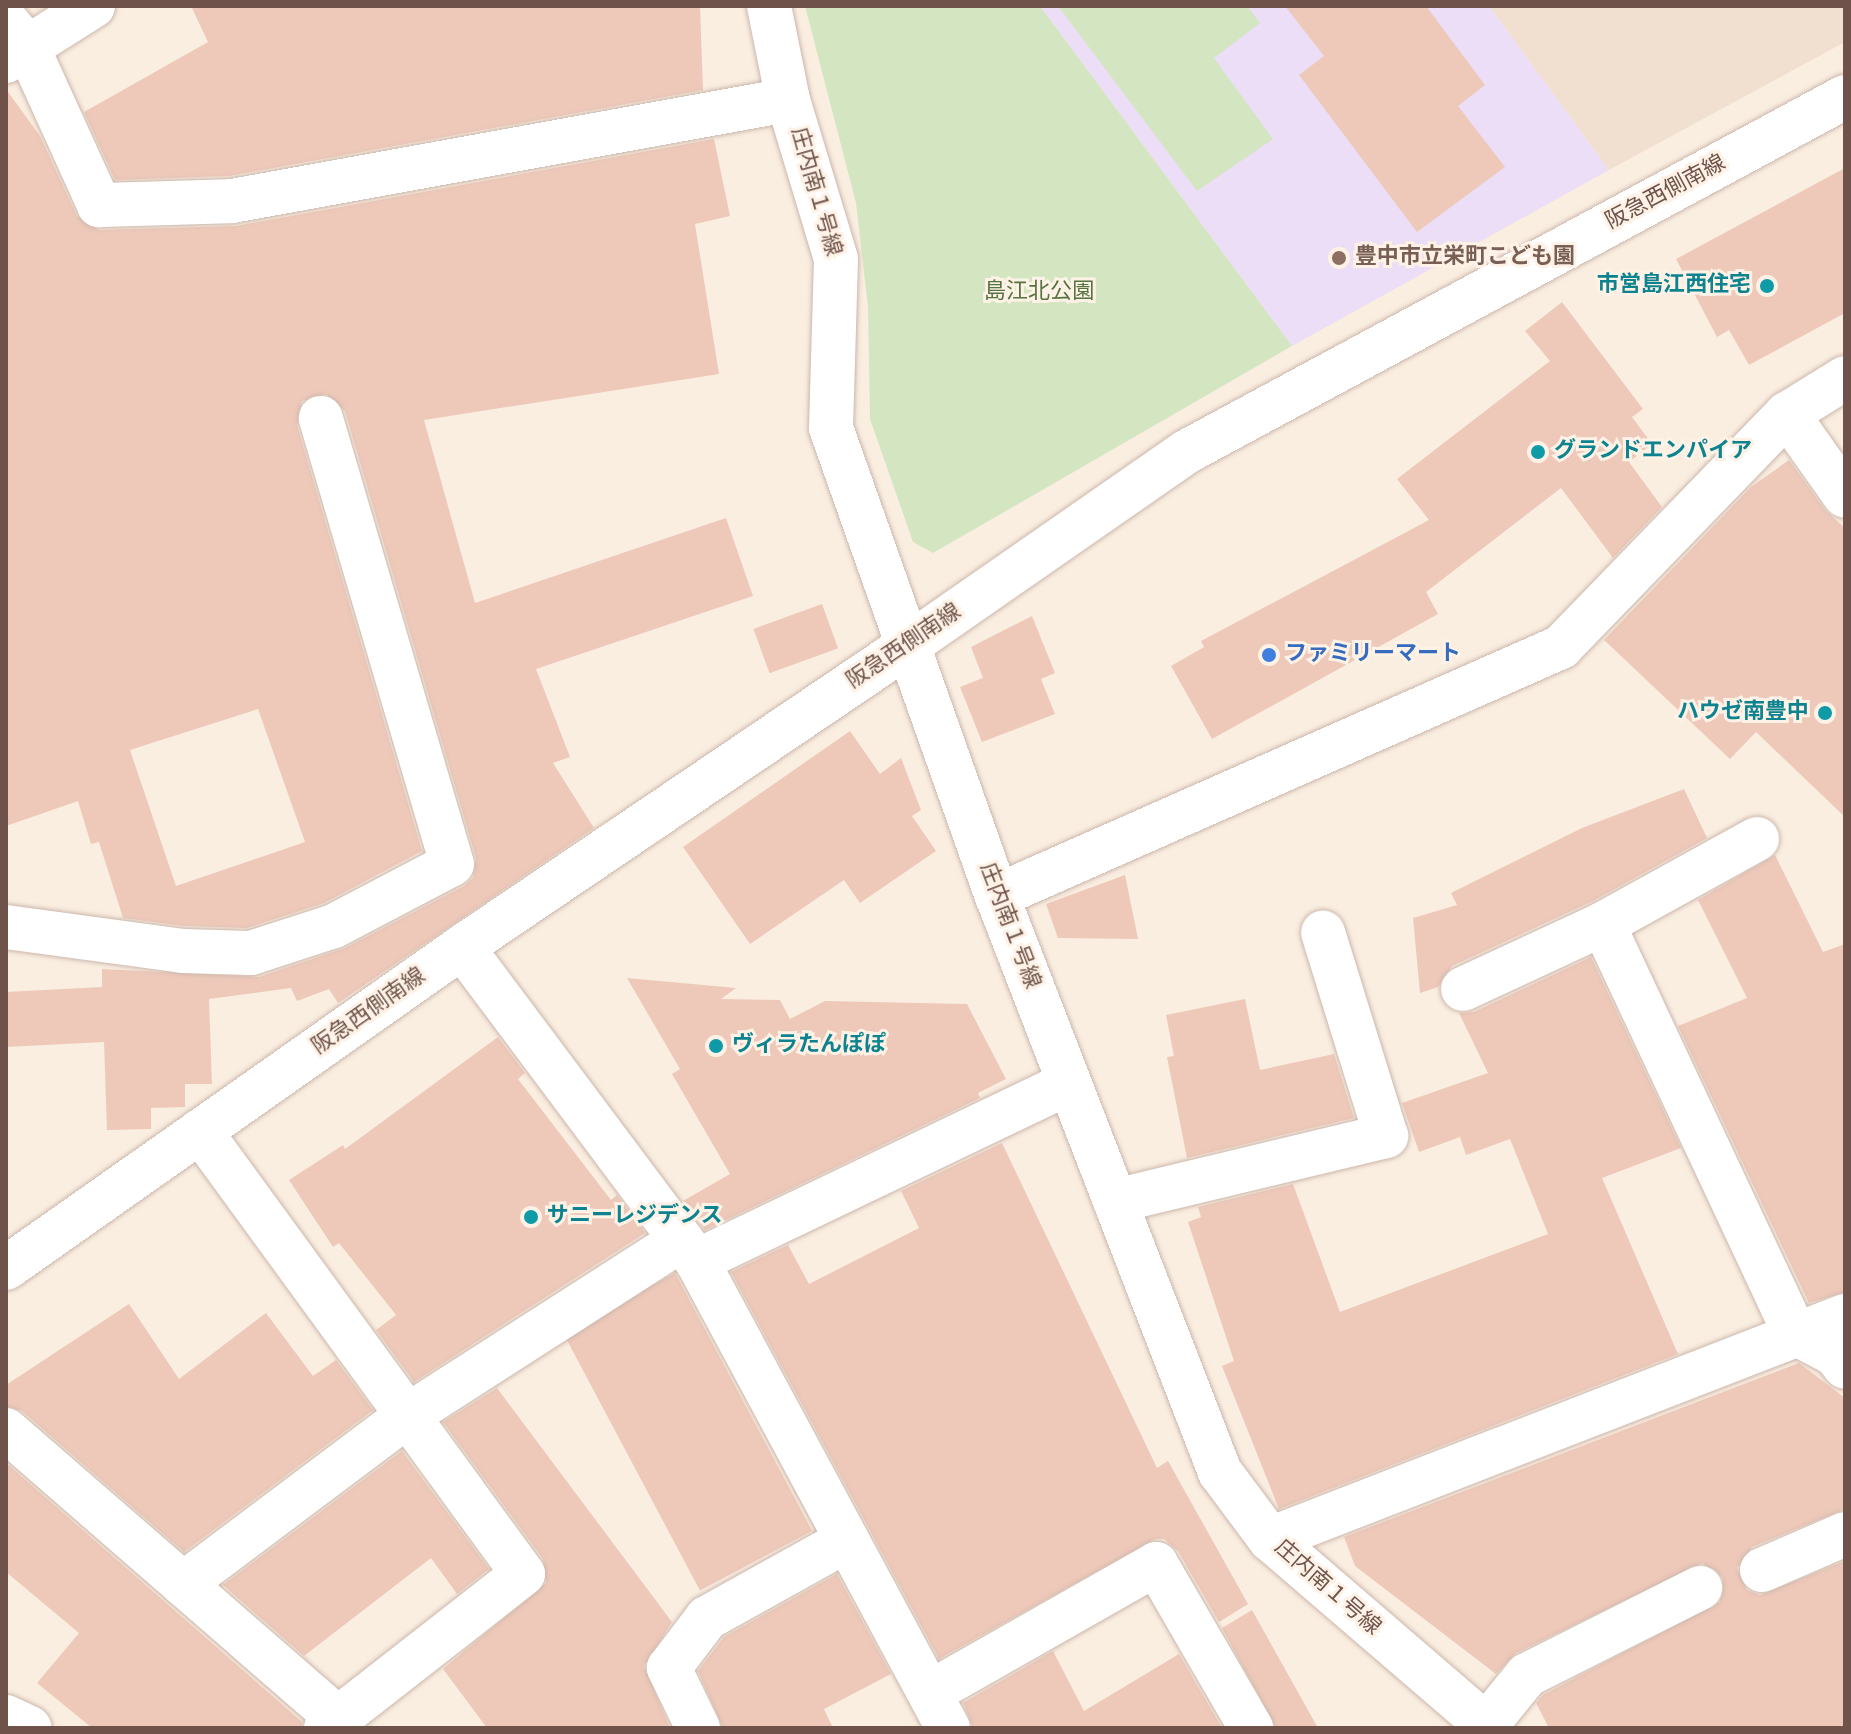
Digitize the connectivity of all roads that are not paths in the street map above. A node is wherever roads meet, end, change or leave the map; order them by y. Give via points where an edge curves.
1 (93, 6) edge
2 (769, 6) edge
3 (13, 43) edge
4 (1845, 97) edge
5 (788, 100) junction
6 (1845, 378) edge
7 (1787, 414) junction
8 (321, 418) dead end
9 (1845, 496) edge
10 (907, 646) junction
11 (1757, 839) dead end
12 (997, 896) junction
13 (1603, 924) junction
14 (6, 927) edge
15 (1323, 933) dead end
16 (462, 947) junction
17 (1463, 989) dead end
18 (1069, 1083) junction
19 (200, 1131) junction
20 (1115, 1201) junction
21 (689, 1250) junction
22 (6, 1268) edge
23 (1845, 1316) edge
24 (1795, 1333) junction
25 (1845, 1367) edge
26 (407, 1416) junction
27 (6, 1430) edge
28 (1845, 1534) edge
29 (1270, 1539) junction
30 (847, 1540) junction
31 (1762, 1570) dead end
32 (183, 1584) junction
33 (1700, 1588) dead end
34 (939, 1710) edge
35 (6, 1717) edge
36 (332, 1724) edge
37 (1488, 1726) edge
38 (30, 1728) edge
39 (698, 1728) edge
40 (1251, 1728) edge

1 - 3 street
2 - 5 street, 庄内南１号線
3 - 5 street via 99,205 232,201
4 - 10 street, 阪急西側南線 via 1186,452
5 - 10 street, 庄内南１号線 via 836,259 831,428
6 - 7 street
7 - 9 street
7 - 12 street via 1561,647
8 - 14 street via 452,864 334,926 251,953 183,951
10 - 12 street, 庄内南１号線
10 - 16 street, 阪急西側南線
11 - 13 street
12 - 18 street, 庄内南１号線
13 - 17 street
13 - 24 street
15 - 20 street via 1386,1136
16 - 19 street, 阪急西側南線
16 - 21 street
18 - 20 street, 庄内南１号線
18 - 21 street
19 - 22 street, 阪急西側南線
19 - 26 street
20 - 29 street, 庄内南１号線 via 1220,1472
21 - 26 street
21 - 30 street
23 - 24 street
24 - 25 street via 1835,1354
24 - 29 street
26 - 32 street
26 - 36 street via 523,1574
27 - 32 street
28 - 31 street
29 - 37 street, 庄内南１号線
30 - 34 street
30 - 39 street via 707,1618 669,1668
32 - 36 street
33 - 37 street via 1527,1675
34 - 40 street via 1156,1564
35 - 38 street

